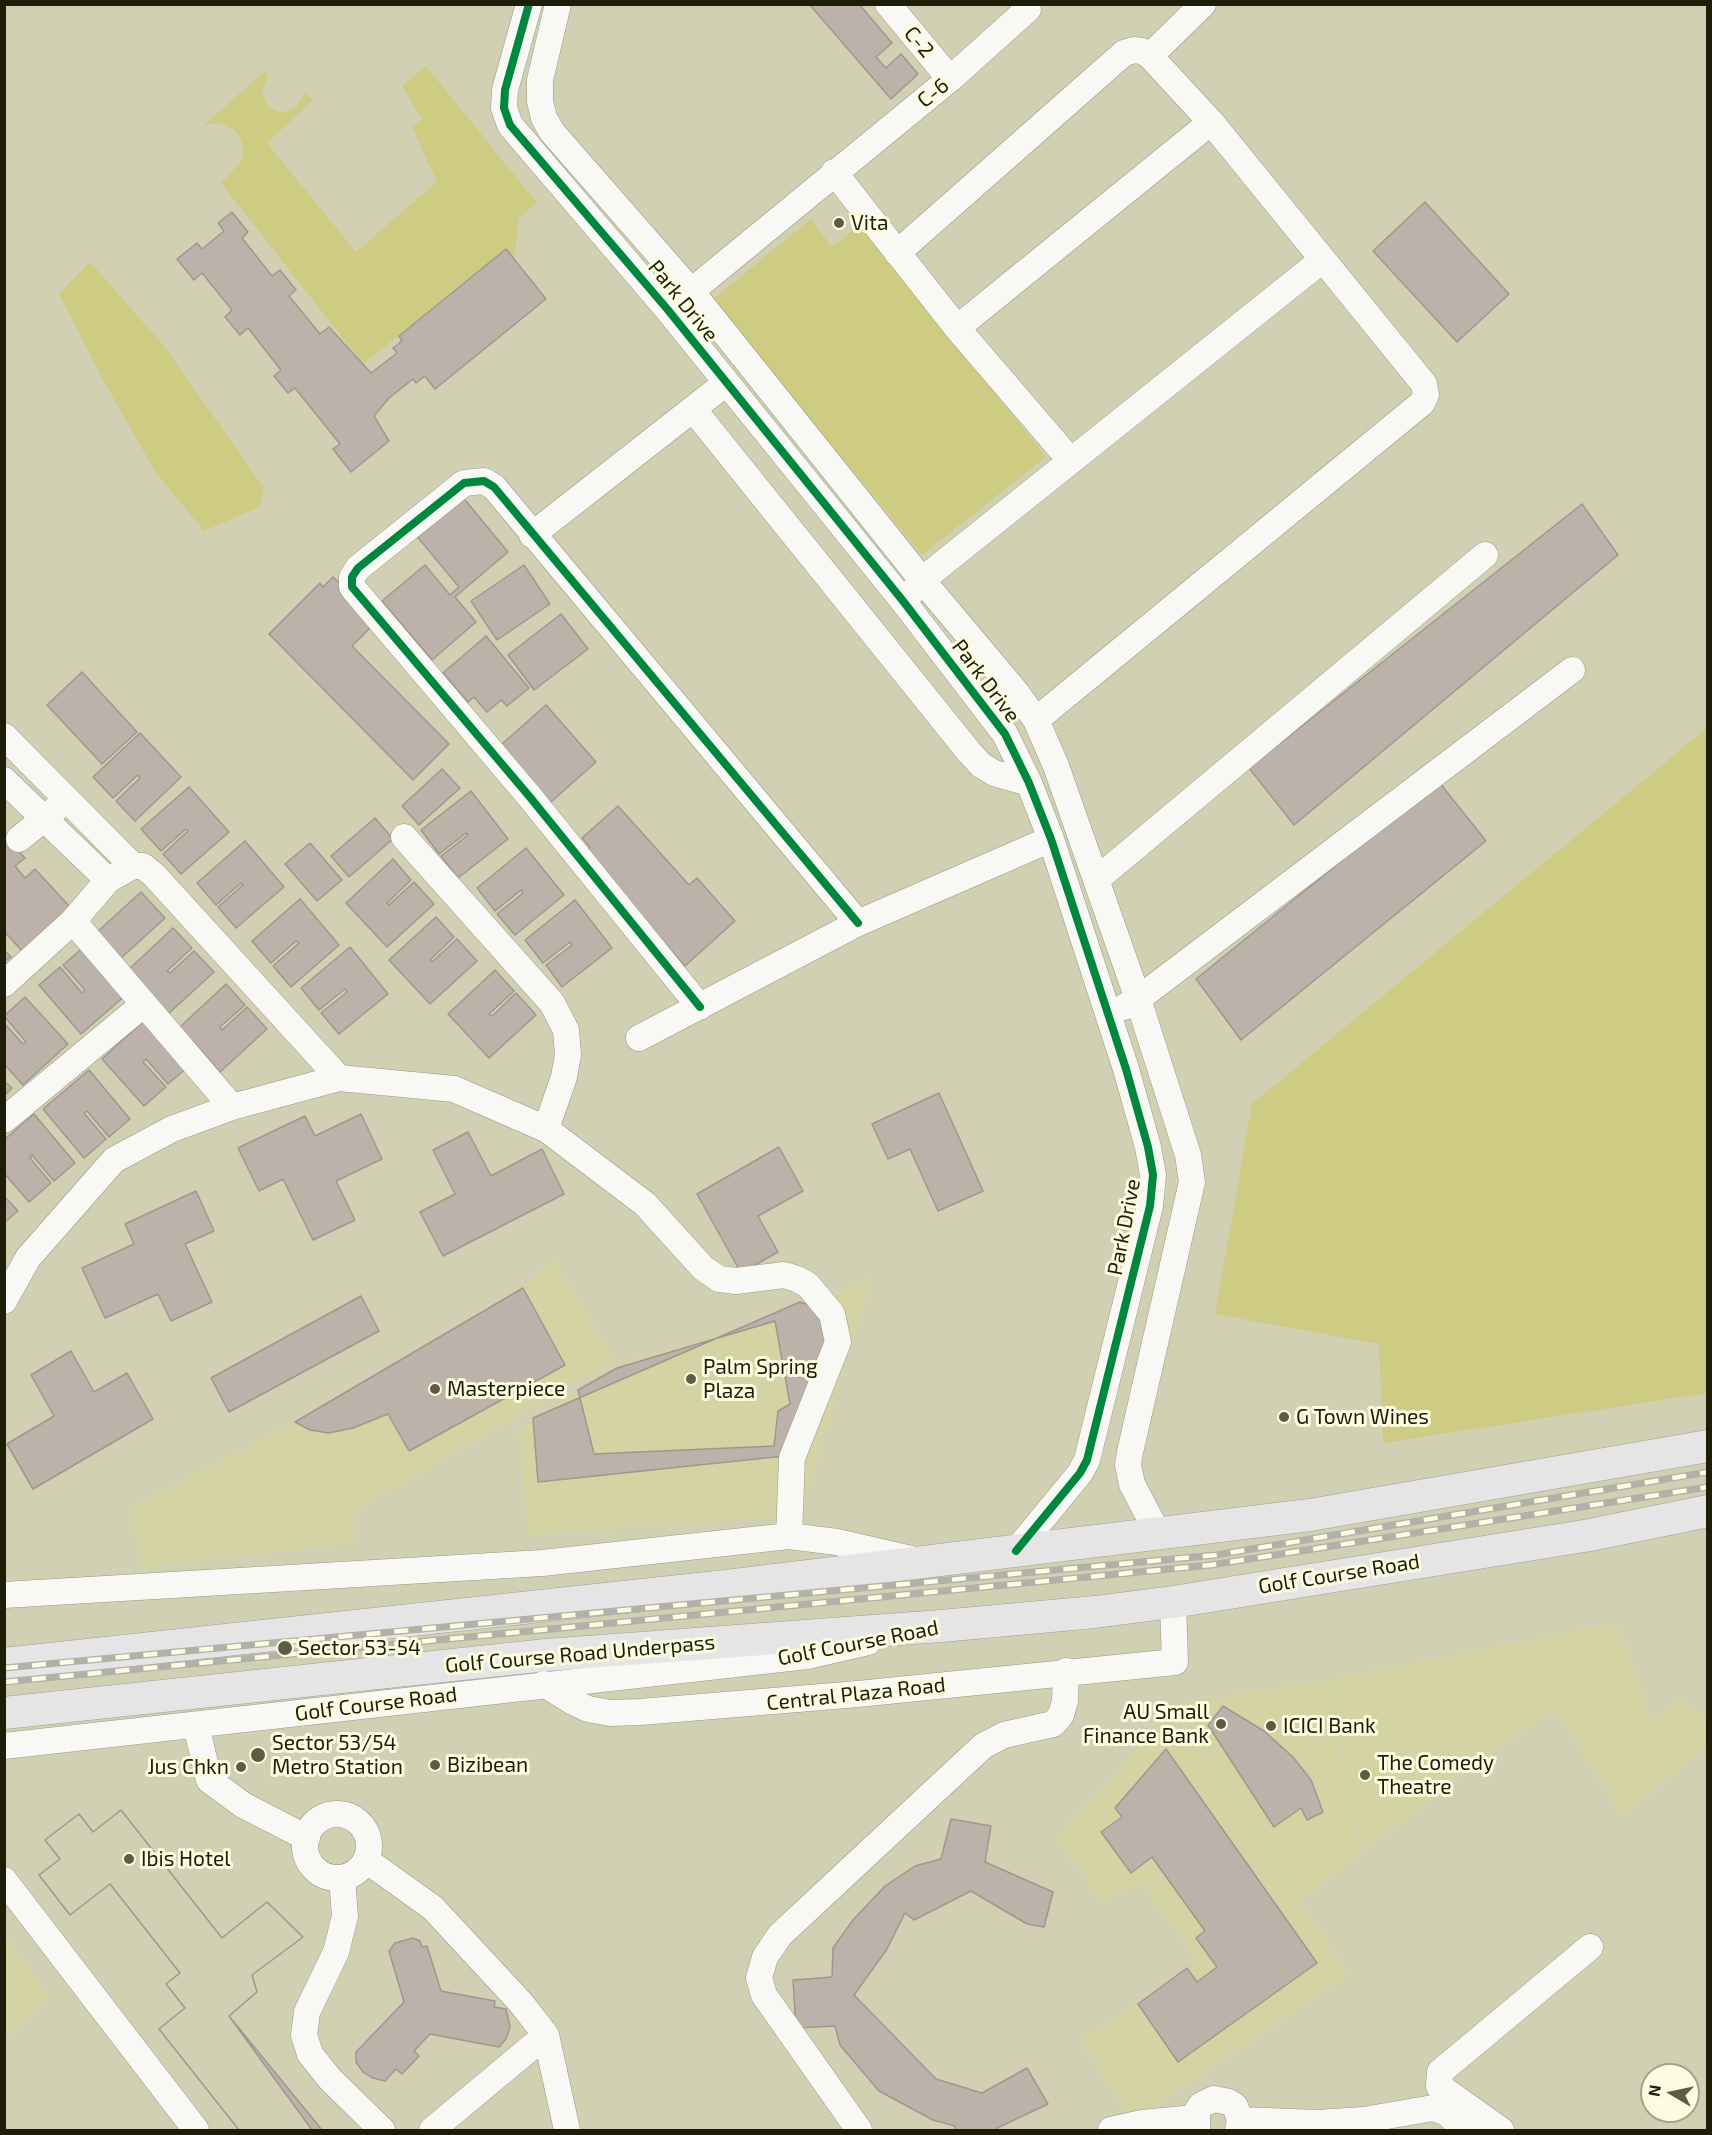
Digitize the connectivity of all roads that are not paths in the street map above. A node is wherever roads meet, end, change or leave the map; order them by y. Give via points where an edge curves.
1 (529, 4) edge
2 (558, 4) edge
3 (888, 4) edge
4 (1203, 4) edge
5 (1026, 7) edge
6 (1150, 56) junction
7 (950, 79) junction
8 (1211, 122) junction
9 (834, 172) junction
10 (897, 253) junction
11 (1321, 261) junction
12 (691, 291) junction
13 (668, 310) junction
14 (957, 328) junction
15 (726, 383) junction
16 (693, 409) junction
17 (1071, 461) junction
18 (532, 535) junction
19 (1485, 555) dead end
20 (922, 580) junction
21 (903, 601) junction
22 (1572, 670) dead end
23 (1036, 720) junction
24 (4, 736) edge
25 (25, 756) junction
26 (4, 780) edge
27 (1029, 783) junction
28 (67, 800) junction
29 (45, 818) junction
30 (404, 837) dead end
31 (19, 839) dead end
32 (1051, 839) junction
33 (133, 866) junction
34 (108, 880) junction
35 (1096, 880) junction
36 (73, 921) junction
37 (858, 923) junction
38 (4, 984) edge
39 (1138, 999) junction
40 (144, 1004) junction
41 (700, 1007) junction
42 (1108, 1015) junction
43 (639, 1038) dead end
44 (339, 1078) junction
45 (232, 1107) junction
46 (4, 1120) edge
47 (546, 1129) junction
48 (4, 1301) edge
49 (1093, 1442) junction
50 (1707, 1446) edge
51 (1130, 1452) junction
52 (1707, 1511) edge
53 (1158, 1534) junction
54 (789, 1536) junction
55 (1016, 1551) junction
56 (925, 1562) junction
57 (4, 1595) edge
58 (1173, 1602) junction
59 (941, 1626) junction
60 (4, 1664) edge
61 (1072, 1671) junction
62 (544, 1684) junction
63 (4, 1713) edge
64 (196, 1725) junction
65 (4, 1746) edge
66 (307, 1838) junction
67 (366, 1860) junction
68 (342, 1878) junction
69 (4, 1880) edge
70 (4, 1909) edge
71 (1590, 1947) dead end
72 (546, 2035) junction
73 (1196, 2124) edge
74 (1239, 2125) edge
75 (178, 2130) edge
76 (196, 2130) edge
77 (382, 2130) edge
78 (432, 2130) edge
79 (567, 2130) edge
80 (859, 2130) edge
81 (1111, 2130) edge
82 (1464, 2130) edge
83 (1501, 2130) edge

1 - 13 street, Park Drive via 505,90 504,108 510,125
2 - 12 street, Park Drive via 540,80 544,118
3 - 7 street, C-2
4 - 6 street
5 - 7 street, C-6
6 - 8 street
6 - 10 street via 1134,50 1124,53
7 - 9 street, C-6
8 - 11 street
8 - 14 street
9 - 10 street
9 - 12 street, C-6
10 - 14 street
11 - 17 street
11 - 23 street via 1424,384 1426,395 1422,403
12 - 13 street, C-6
12 - 20 street, Park Drive
13 - 15 street, Park Drive
14 - 17 street
15 - 16 street
15 - 21 street, Park Drive
16 - 18 street
16 - 27 street via 969,752 994,773
17 - 20 street
18 - 37 street
18 - 41 street via 494,487 474,480 464,483 358,568 352,577 352,587
19 - 35 street
20 - 21 street
20 - 23 street, Park Drive
21 - 27 street, Park Drive via 1005,734
22 - 39 street
23 - 35 street, Park Drive
24 - 25 street
25 - 26 street
25 - 28 street
26 - 29 street
27 - 32 street, Park Drive
28 - 29 street
28 - 33 street
29 - 31 street
29 - 34 street
30 - 47 street via 552,1003 566,1030 568,1055 564,1077
32 - 37 street
32 - 42 street, Park Drive
33 - 34 street
33 - 44 street via 143,866 154,875
34 - 36 street
35 - 39 street, Park Drive
36 - 38 street
36 - 40 street
37 - 41 street
39 - 42 street
39 - 51 street, Park Drive via 1188,1155 1192,1182
40 - 45 street
40 - 46 street
41 - 43 street
42 - 49 street, Park Drive via 1153,1174 1150,1206
44 - 45 street
44 - 47 street via 454,1089
45 - 48 street via 172,1129 114,1160 28,1258
47 - 54 street via 645,1204 703,1268 719,1279 736,1281 784,1275 797,1279 808,1285 832,1314 838,1342 792,1458
49 - 51 street
49 - 55 street, Park Drive via 1080,1473
50 - 53 main road via 1310,1515
51 - 53 street, Park Drive via 1132,1484
52 - 58 main road, Golf Course Road via 1590,1534
53 - 55 main road
54 - 56 street via 837,1542
54 - 57 street via 542,1563
55 - 56 main road
56 - 60 main road
58 - 59 main road, Golf Course Road
58 - 61 street, Central Plaza Road via 1175,1662
59 - 62 street, Golf Course Road via 807,1656
59 - 63 main road, Golf Course Road Underpass via 546,1655
61 - 62 street, Central Plaza Road via 847,1695 610,1713 573,1702
61 - 80 street via 1080,1694 1070,1713 1061,1715 1053,1724 1004,1735 983,1746 780,1935 765,1957 759,1977 764,1995
62 - 64 street, Golf Course Road
64 - 65 street, Golf Course Road
64 - 66 street via 209,1780 243,1805
66 - 67 street via 317,1821 327,1816 348,1816 357,1821 368,1839
66 - 68 street via 305,1849 314,1868
67 - 68 street via 352,1875
67 - 72 street via 433,1908
68 - 77 street via 345,1905 336,1952 307,2012 304,2035 310,2054 330,2079
69 - 76 street
70 - 75 street
71 - 83 street via 1440,2072 1439,2086
72 - 78 street
72 - 79 street
73 - 74 street via 1201,2105 1214,2099 1229,2102 1239,2113
73 - 81 street via 1142,2123
74 - 82 street via 1364,2120 1433,2108 1447,2113

